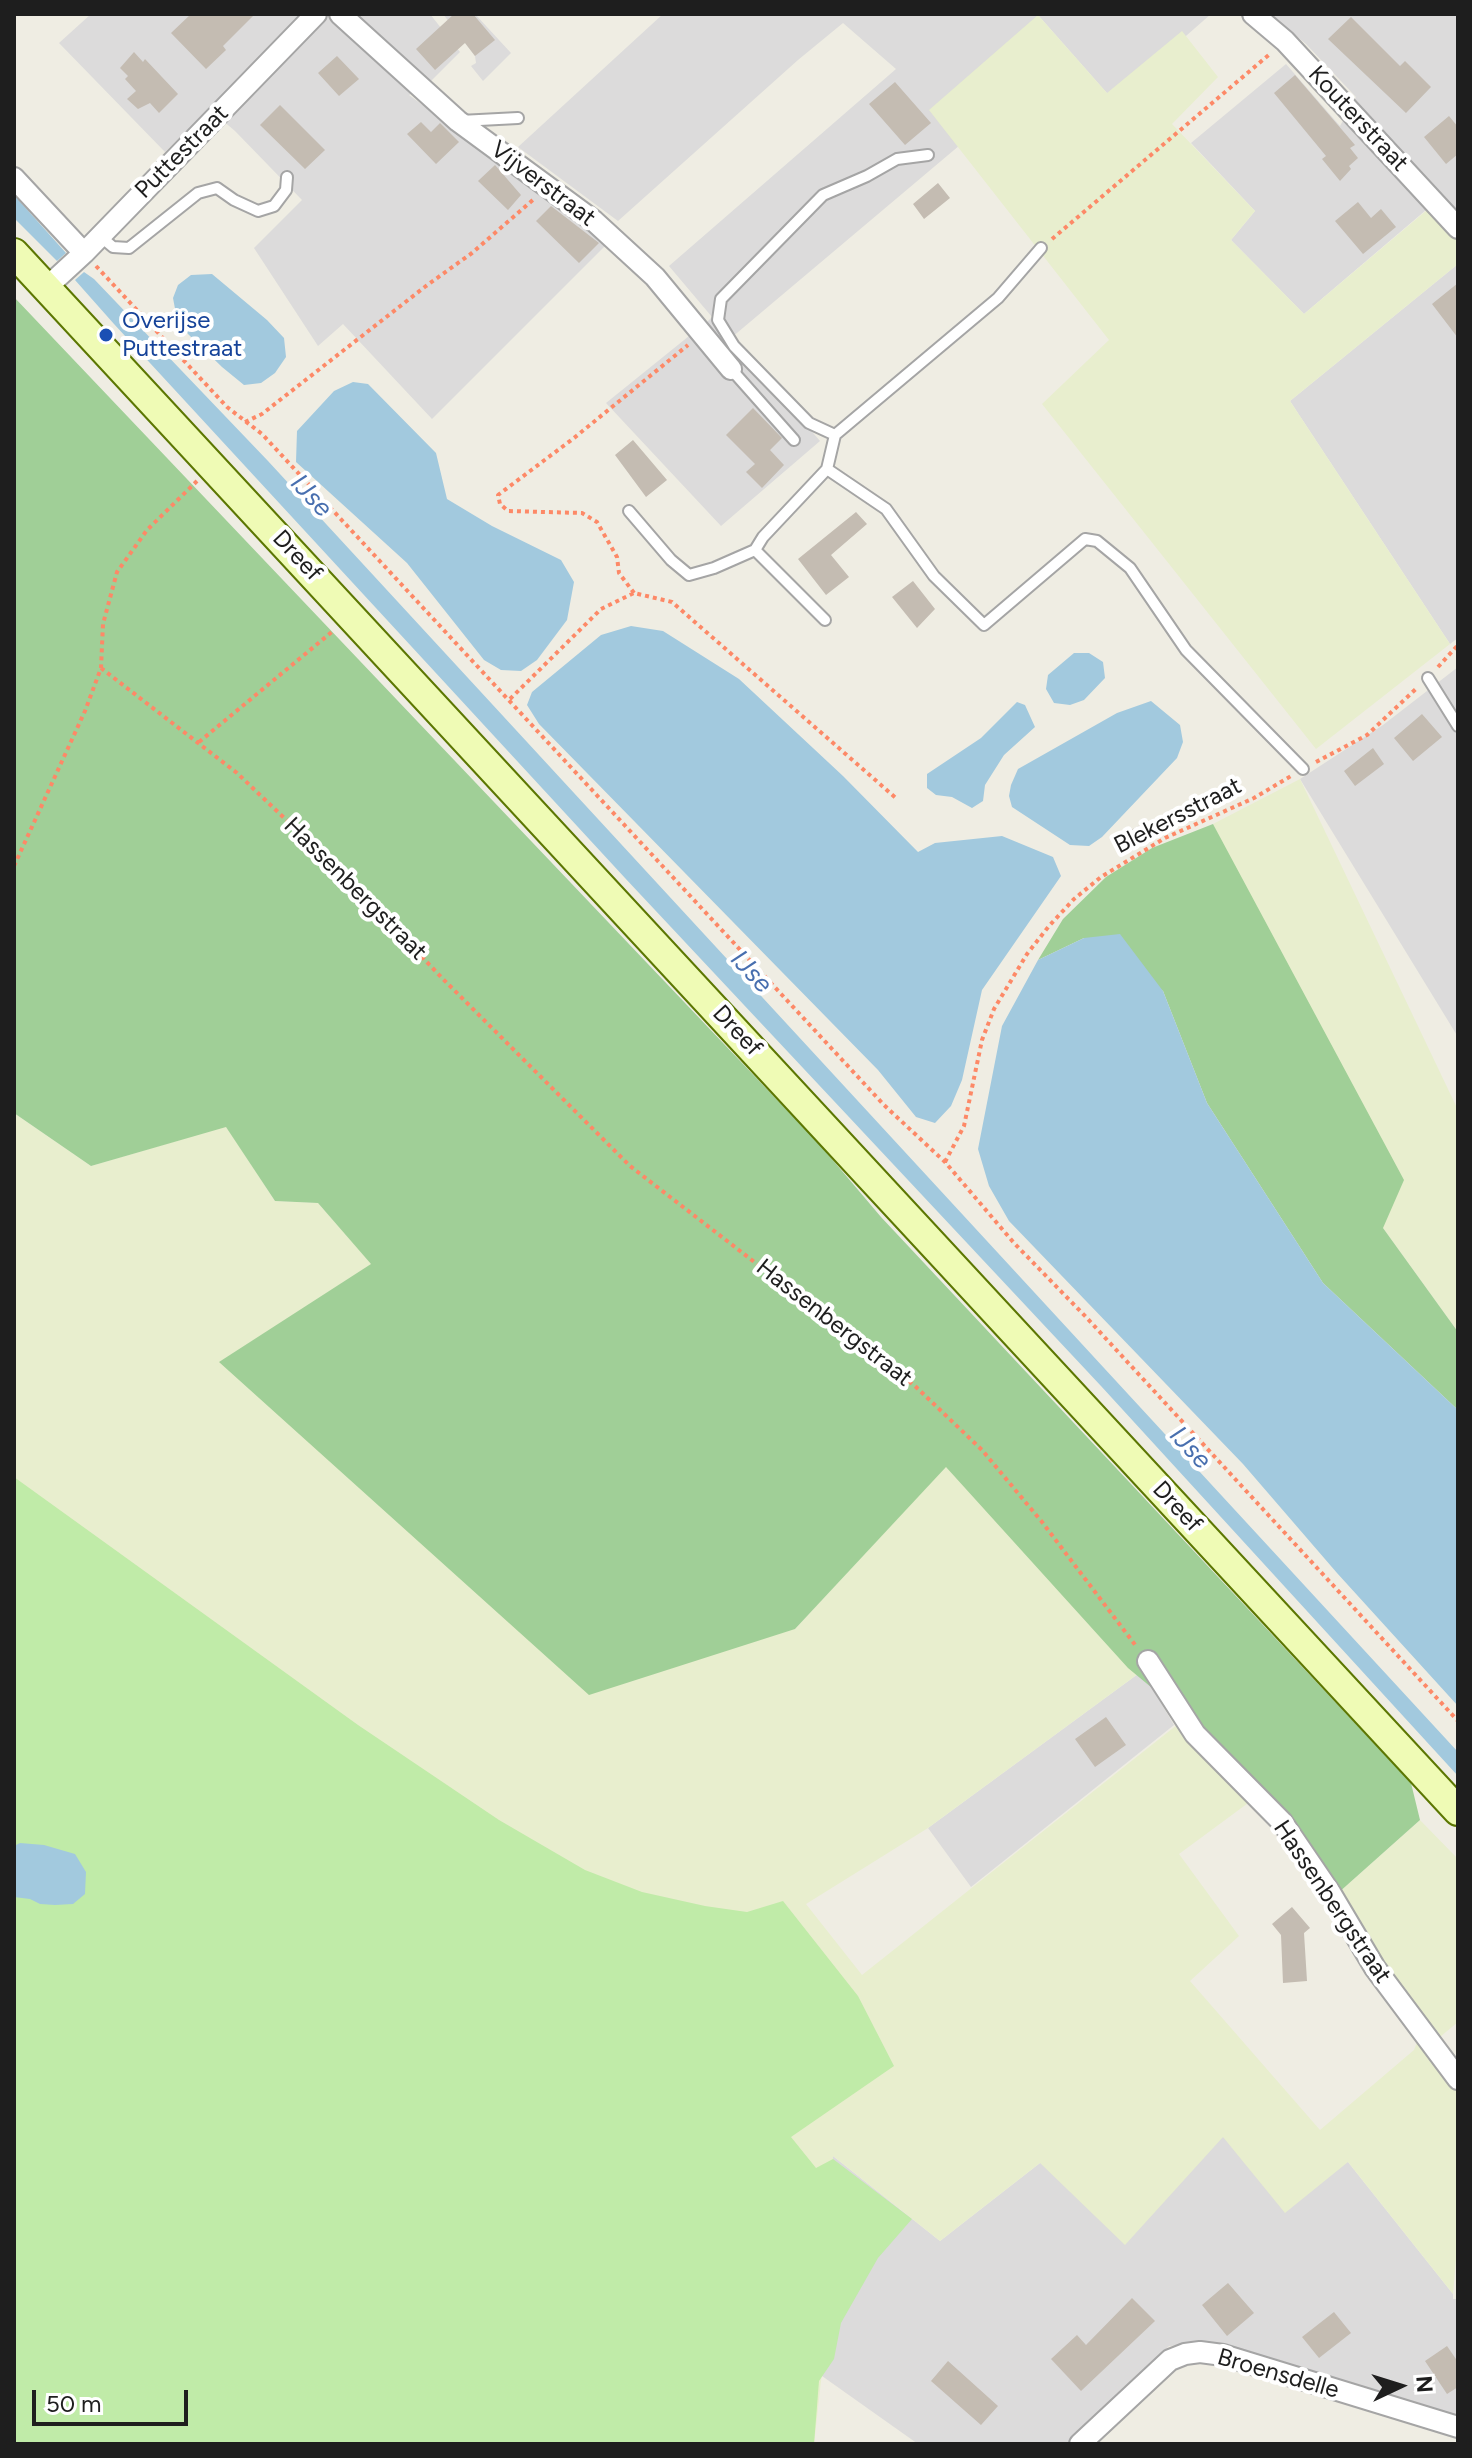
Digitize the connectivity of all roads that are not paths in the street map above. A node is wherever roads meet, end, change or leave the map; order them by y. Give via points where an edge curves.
1 (340, 14) edge
2 (1253, 14) edge
3 (307, 18) edge
4 (518, 118) dead end
5 (458, 121) junction
6 (928, 155) dead end
7 (287, 177) dead end
8 (14, 178) edge
9 (1458, 228) edge
10 (100, 236) junction
11 (1041, 248) road end
12 (14, 253) edge
13 (68, 268) junction
14 (731, 369) joint
15 (835, 435) junction
16 (794, 440) dead end
17 (827, 469) junction
18 (629, 511) dead end
19 (755, 550) junction
20 (825, 620) dead end
21 (1428, 678) road end
22 (1458, 726) edge
23 (1303, 769) road end
24 (1148, 1661) road end
25 (1458, 1811) edge
26 (1458, 2079) edge
27 (1458, 2427) edge
28 (1080, 2444) edge

1 - 5 street, Vijverstraat
2 - 9 street, Kouterstraat via 1285,41
3 - 10 street, Puttestraat
4 - 5 lane
5 - 14 street, Vijverstraat via 594,221 655,277
6 - 15 lane via 897,159 823,195 721,299 718,320 734,346 809,423
7 - 10 lane via 286,190 274,206 258,211 217,188 198,193 129,248 113,247
8 - 13 street, Dreef
10 - 13 street, Puttestraat
11 - 15 lane via 998,298
12 - 13 main road, Dreef
13 - 25 main road, Dreef via 213,466
14 - 16 lane
15 - 17 lane
17 - 19 lane
17 - 23 lane via 886,509 934,576 984,625 1085,539 1097,541 1130,568 1186,650
18 - 19 lane via 689,575
19 - 20 lane
21 - 22 lane
24 - 26 street, Hassenbergstraat via 1195,1734 1282,1822 1375,1968
27 - 28 street, Broensdelle via 1200,2352 1170,2360

